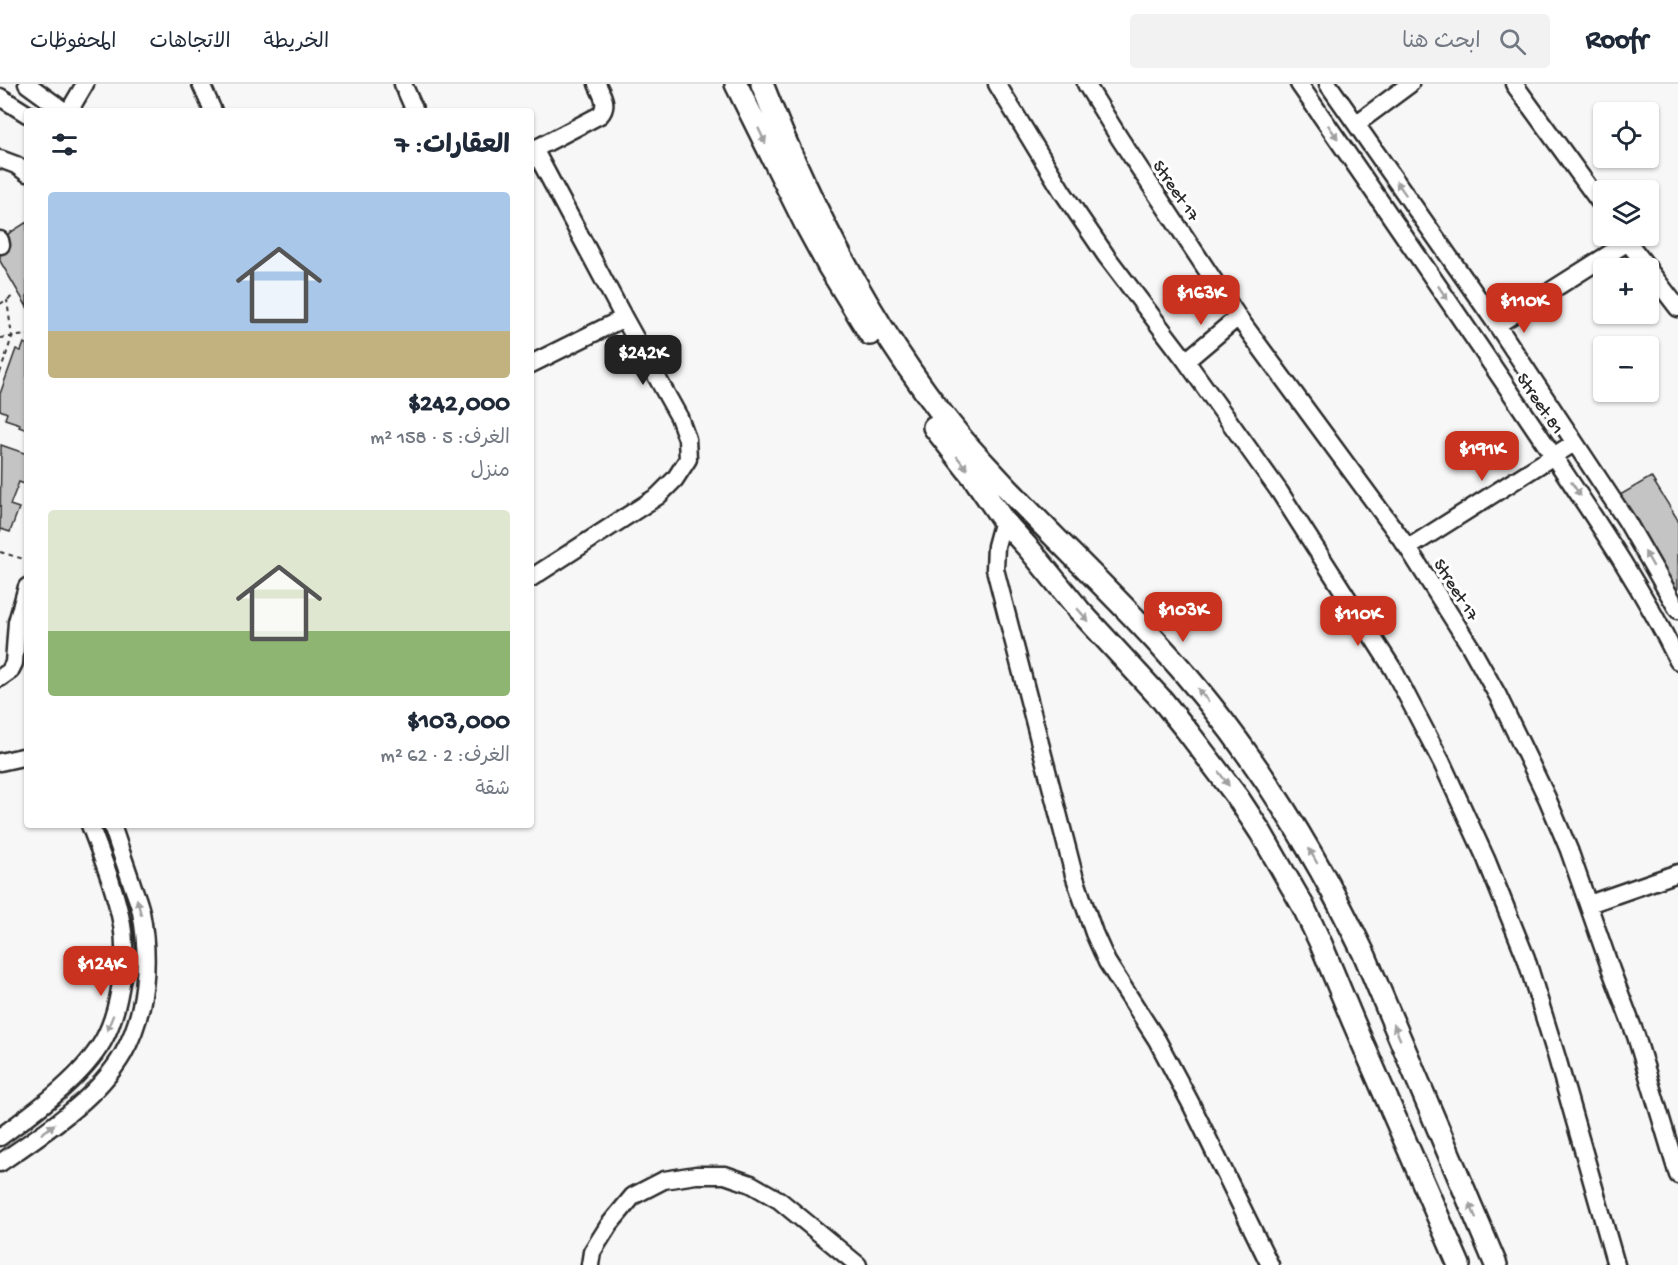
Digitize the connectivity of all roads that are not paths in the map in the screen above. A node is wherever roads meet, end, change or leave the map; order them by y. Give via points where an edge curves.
1 (27, 84) edge
2 (85, 84) edge
3 (201, 84) edge
4 (403, 84) edge
5 (597, 84) edge
6 (736, 84) edge
7 (762, 84) edge
8 (997, 84) edge
9 (1086, 84) edge
10 (1299, 84) edge
11 (1328, 84) edge
12 (1410, 84) edge
13 (1514, 84) edge
14 (0, 97) edge
15 (60, 108) edge
16 (71, 108) edge
17 (212, 108) edge
18 (414, 108) edge
19 (24, 112) edge
20 (1356, 124) junction
21 (534, 149) edge
22 (534, 154) edge
23 (0, 159) edge
24 (24, 171) edge
25 (1593, 193) edge
26 (1418, 212) junction
27 (1399, 227) junction
28 (1616, 246) edge
29 (1659, 283) edge
30 (1678, 308) edge
31 (1238, 317) junction
32 (624, 318) junction
33 (1497, 325) junction
34 (1186, 362) junction
35 (534, 363) edge
36 (1574, 443) junction
37 (1554, 457) junction
38 (1003, 520) junction
39 (1408, 548) junction
40 (534, 576) edge
41 (24, 598) edge
42 (1678, 610) edge
43 (1677, 655) edge
44 (0, 678) edge
45 (24, 757) edge
46 (0, 762) edge
47 (91, 828) edge
48 (113, 828) edge
49 (1678, 873) edge
50 (1589, 904) junction
51 (0, 1137) edge
52 (0, 1163) edge
53 (1678, 1175) edge
54 (590, 1265) edge
55 (858, 1265) edge
56 (1270, 1265) edge
57 (1459, 1265) edge
58 (1496, 1265) edge
59 (1616, 1265) edge

1 - 15 street
2 - 16 street
3 - 17 street
4 - 18 street
5 - 21 street via 605,102 600,115
6 -> 38 main road via 805,223 854,309 910,394
58 -> 7 main road via 1365,956 1293,822 1242,745 1184,673 1027,510 958,435 928,395 844,263 802,180
8 - 34 street via 1100,247
9 - 31 street, Street 17
10 -> 27 street, Street 81
11 - 20 street, Street 81
12 - 20 street
13 - 25 street
14 - 19 street
26 -> 20 street, Street 81
22 - 32 street
23 - 24 street
26 - 27 street
26 - 33 street, Street 81
27 -> 37 street, Street 81
28 - 33 street
29 - 30 street
31 - 34 street
31 - 39 street, Street 17
32 - 35 street
32 - 40 street via 679,417 687,439 688,459 658,496
33 - 36 street, Street 81
34 - 59 street via 1337,580 1393,669 1442,763 1526,958
36 - 37 street
42 -> 36 street, Street 81 via 1626,520
37 - 39 street
37 -> 43 street, Street 81
38 - 56 street via 995,569 1083,903 1107,962 1157,1040
38 -> 57 main road via 1162,700 1261,833 1321,944
39 - 50 street, Street 17 via 1503,706 1547,798
41 - 44 street via 17,622 14,663
45 - 46 street
47 -> 51 street via 122,926 124,969 117,1007 103,1041 84,1065 49,1101
52 -> 48 street via 76,1108 102,1081 123,1054 136,1021 145,985 146,950 141,911
49 - 50 street
50 - 53 street, Street 17 via 1636,1036
54 - 55 street via 592,1252 633,1196 664,1180 696,1175 725,1175 760,1189

